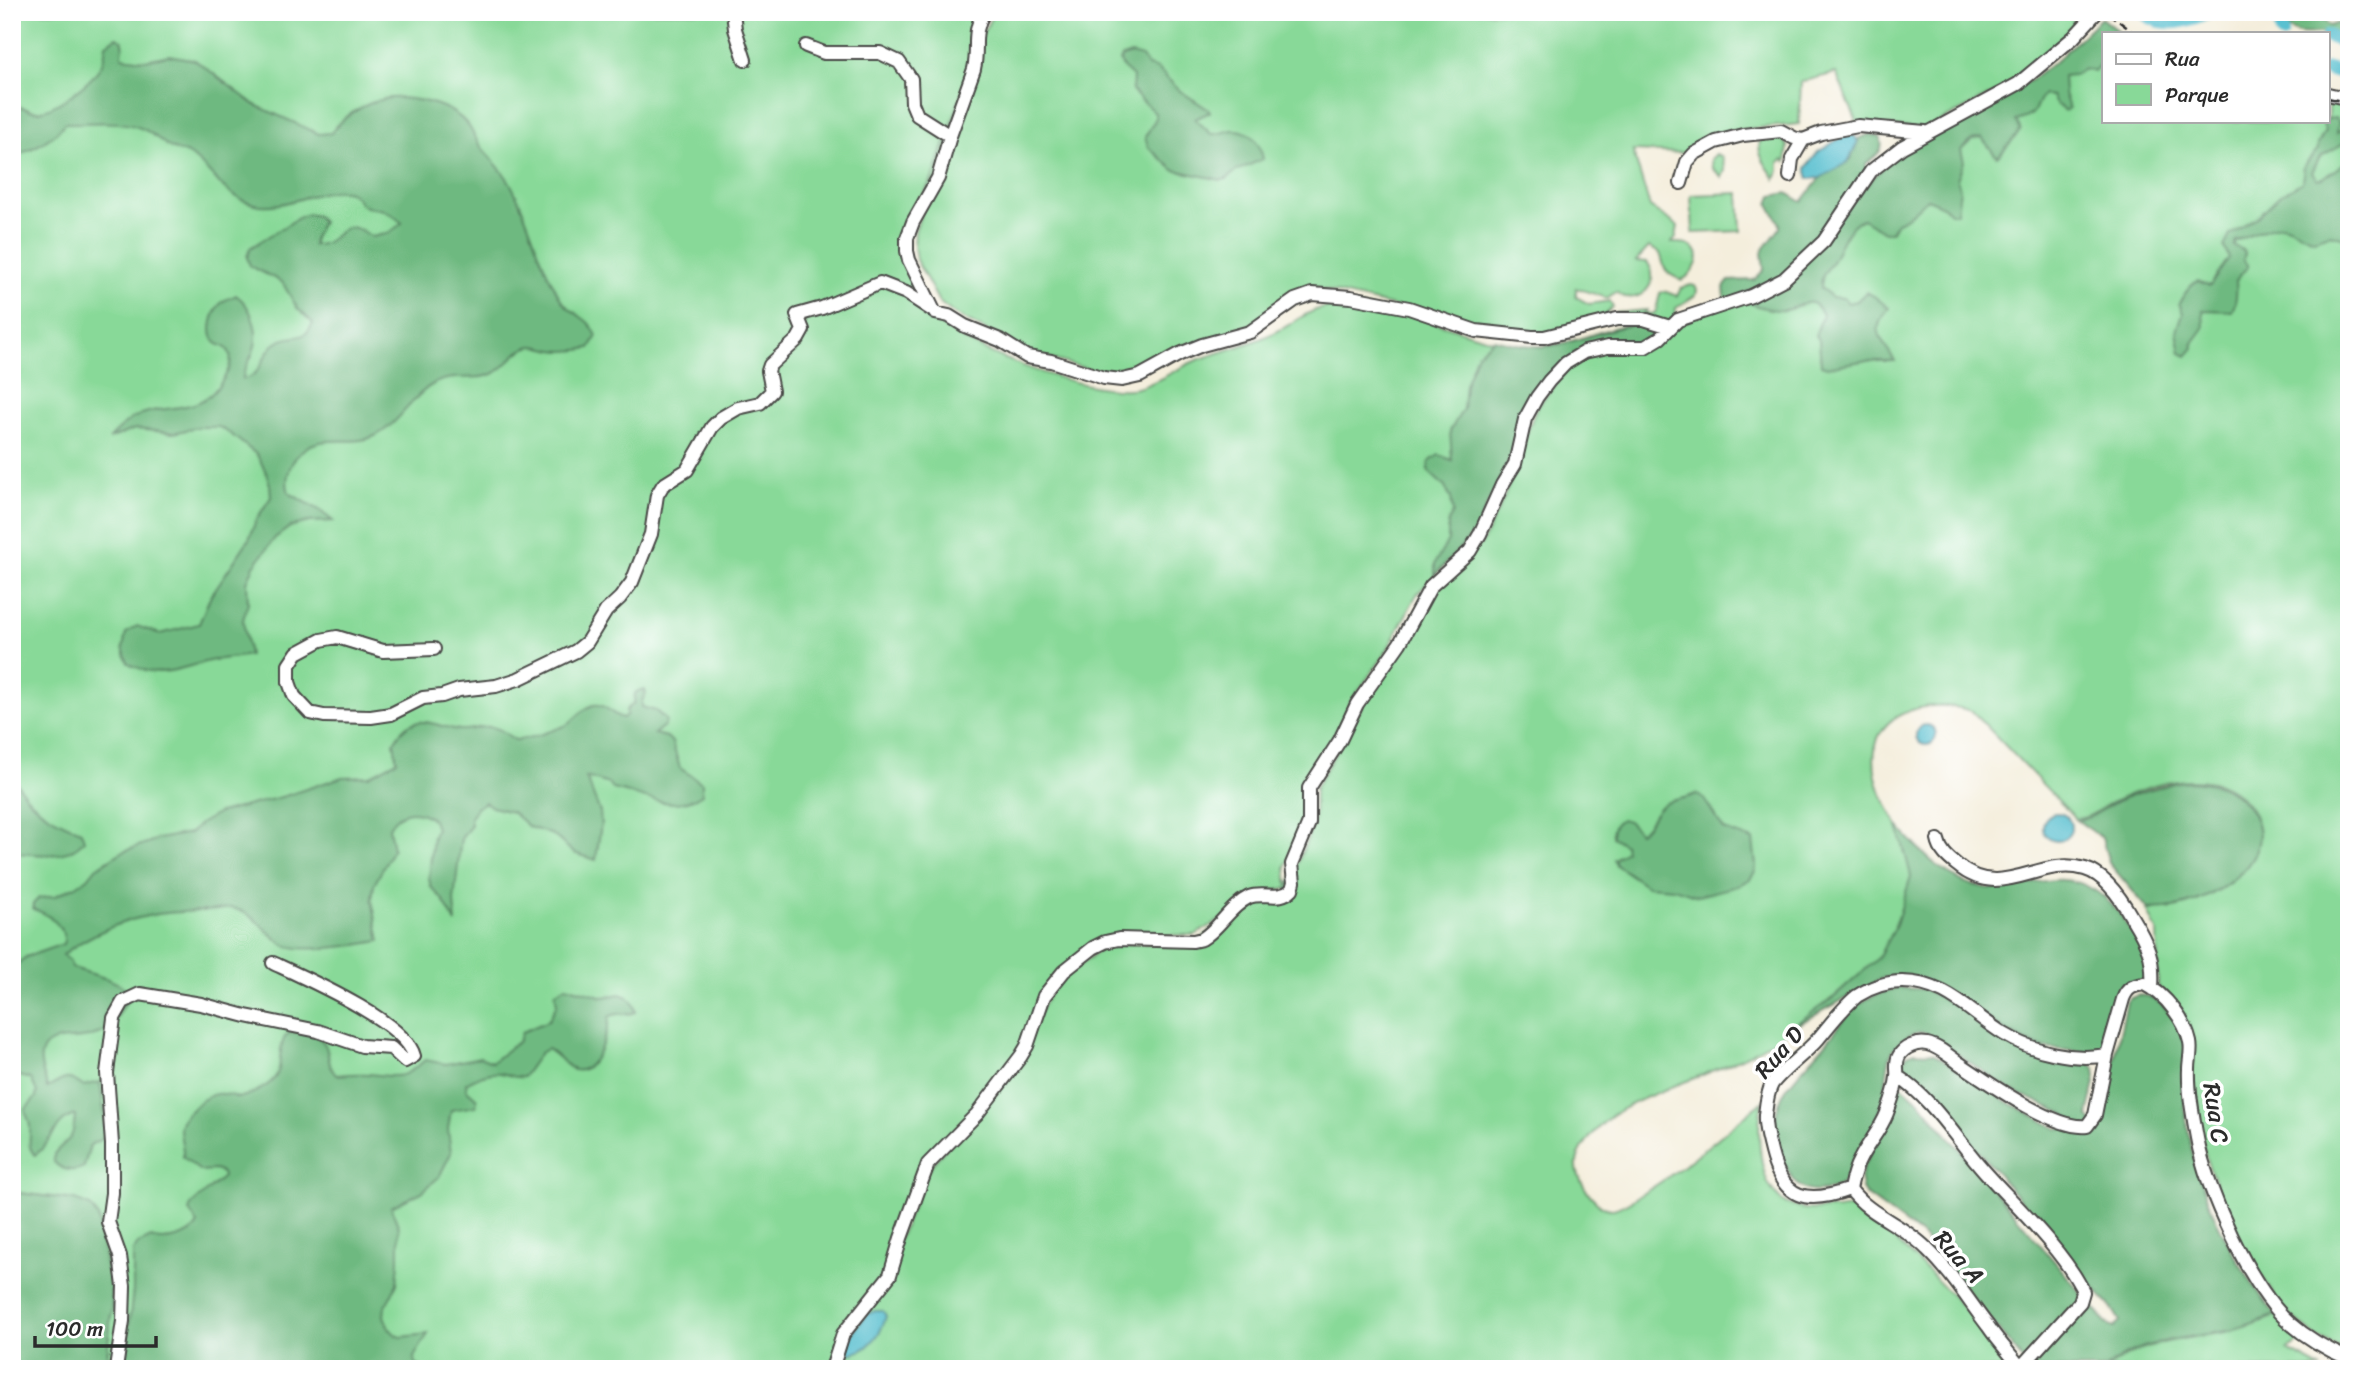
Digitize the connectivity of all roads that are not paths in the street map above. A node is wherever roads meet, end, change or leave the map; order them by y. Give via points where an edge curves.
1 (733, 12) edge
2 (984, 12) edge
3 (2089, 15) edge
4 (806, 46) dead end
5 (745, 60) dead end
6 (2330, 94) edge
7 (2349, 99) edge
8 (1933, 130) junction
9 (950, 136) junction
10 (1803, 140) junction
11 (1790, 176) dead end
12 (1681, 183) dead end
13 (935, 313) junction
14 (1670, 327) junction
15 (434, 649) dead end
16 (1938, 840) dead end
17 (273, 963) dead end
18 (2152, 988) junction
19 (2107, 1055) junction
20 (1897, 1076) junction
21 (1850, 1189) junction
22 (2349, 1359) edge
23 (2022, 1368) edge
24 (116, 1369) edge
25 (832, 1369) edge

1 - 5 street
2 - 9 street via 975,36 974,69
3 - 8 street via 2056,55 2018,84
4 - 9 street via 824,53 880,53 899,62 911,79 917,115
6 - 7 street
8 - 10 street via 1919,133 1858,126
8 - 14 street via 1871,171 1825,241 1784,279 1751,296 1689,315
9 - 13 street via 938,178 906,243 909,260
10 - 11 street via 1792,159
10 - 12 street via 1772,132 1716,142 1687,162
13 - 14 street via 1027,357 1122,380 1140,376 1202,345 1250,332 1295,300 1312,294 1409,308 1476,331 1532,337 1617,319 1644,319
13 - 15 street via 906,293 880,283 797,315 803,330 769,367 772,391 760,403 721,418 687,470 663,485 632,582 576,650 518,679 423,698 382,716 318,716 302,706 289,682 289,664 297,653 321,640 337,637 383,652
14 - 25 street via 1645,347 1608,347 1575,356 1537,397 1522,426 1515,464 1480,534 1470,551 1431,586 1312,781 1309,823 1292,864 1292,889 1280,896 1245,899 1202,939 1105,942 1056,979 1044,996 1021,1056 977,1114 928,1164 890,1275 844,1334
16 - 18 street via 1951,860 1984,879 2007,880 2060,868 2088,870 2118,895 2142,933 2154,966
17 - 24 street via 393,1027 414,1056 405,1061 391,1048 362,1045 201,1004 140,994 123,1002 114,1018 107,1073 112,1144 108,1222 123,1266 124,1286
18 - 19 street via 2138,984 2126,990
18 - 22 street, Rua C via 2187,1032 2197,1139 2232,1237 2288,1321
19 - 20 street via 2095,1115 2081,1127 2015,1099 1927,1044 1904,1050 1896,1066
19 - 21 street, Rua D via 2074,1057 2039,1050 2004,1034 1951,995 1923,983 1896,982 1871,988 1847,1005 1772,1084 1766,1109 1774,1166 1786,1186 1809,1198
20 - 21 street via 1886,1115 1860,1158
20 - 23 street via 1918,1091 2081,1286 2080,1302
21 - 23 street, Rua A via 1867,1209 1926,1248

